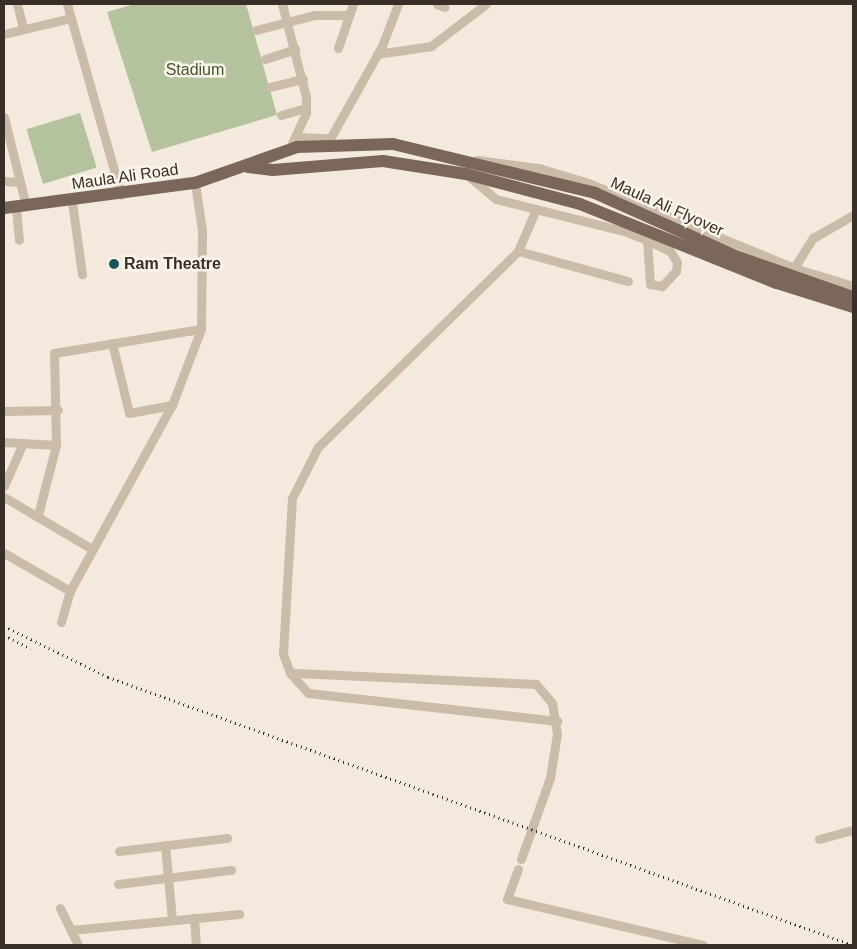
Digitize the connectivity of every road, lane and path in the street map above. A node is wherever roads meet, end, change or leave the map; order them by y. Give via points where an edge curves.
1 (17, 4) edge
2 (68, 4) edge
3 (282, 4) edge
4 (352, 4) edge
5 (398, 4) edge
6 (486, 4) edge
7 (349, 15) junction
8 (70, 18) junction
9 (288, 22) junction
10 (23, 28) junction
11 (256, 30) dead end
12 (4, 34) edge
13 (338, 48) dead end
14 (295, 50) junction
15 (377, 54) junction
16 (265, 59) dead end
17 (303, 79) junction
18 (270, 87) dead end
19 (306, 108) junction
20 (280, 115) dead end
21 (4, 117) edge
22 (328, 141) junction
23 (293, 143) junction
24 (360, 143) junction
25 (437, 154) junction
26 (464, 160) junction
27 (360, 161) junction
28 (248, 166) junction
29 (434, 168) junction
30 (466, 174) junction
31 (4, 182) edge
32 (20, 182) junction
33 (195, 183) junction
34 (121, 195) junction
35 (72, 202) junction
36 (15, 207) edge
37 (536, 209) junction
38 (853, 214) edge
39 (19, 240) dead end
40 (647, 240) junction
41 (518, 251) junction
42 (794, 268) junction
43 (82, 274) dead end
44 (628, 281) dead end
45 (853, 286) edge
46 (853, 297) edge
47 (853, 307) edge
48 (201, 329) junction
49 (112, 343) junction
50 (172, 405) junction
51 (58, 410) junction
52 (4, 411) edge
53 (4, 442) edge
54 (23, 443) junction
55 (56, 445) junction
56 (4, 486) edge
57 (4, 497) edge
58 (38, 516) junction
59 (92, 549) junction
60 (4, 553) edge
61 (70, 591) junction
62 (62, 622) dead end
63 (290, 673) junction
64 (557, 721) junction
65 (853, 830) edge
66 (227, 838) dead end
67 (819, 839) dead end
68 (165, 845) junction
69 (119, 851) dead end
70 (521, 859) dead end
71 (518, 869) dead end
72 (231, 870) dead end
73 (168, 878) junction
74 (118, 884) dead end
75 (60, 908) dead end
76 (239, 914) dead end
77 (194, 918) junction
78 (172, 920) junction
79 (71, 930) junction
80 (689, 943) edge
81 (78, 945) edge
82 (196, 945) edge
83 (703, 945) edge

1 - 10 street
2 - 8 street
3 - 9 street
4 - 7 street
5 - 15 street
6 - 15 street via 431,46
7 - 9 street via 315,14
7 - 13 street
8 - 10 street
8 - 34 street
9 - 11 street
9 - 14 street
10 - 12 street
14 - 16 street
14 - 17 street
15 - 22 street
17 - 18 street
17 - 19 street
19 - 20 street
19 - 23 street
21 - 32 street
22 - 23 main road, Maula Ali Road
22 - 24 main road, Maula Ali Road
23 - 28 main road, Maula Ali Road
24 - 25 main road, Maula Ali Road
24 - 27 main road
25 - 26 main road, Maula Ali Road
25 - 29 main road
26 - 42 street via 539,168 588,183
26 - 46 main road, Maula Ali Flyover via 595,193 746,260
27 - 28 main road, Maula Ali Road via 273,170
27 - 29 main road, Maula Ali Road
28 - 33 main road, Maula Ali Road
29 - 30 main road, Maula Ali Road
30 - 37 street via 496,199
30 - 47 main road, Maula Ali Flyover via 490,183 580,204 777,283
31 - 32 street
32 - 36 street
33 - 34 main road, Maula Ali Road
33 - 48 street via 202,230
34 - 35 main road, Maula Ali Road
35 - 36 main road, Maula Ali Road
35 - 43 street
36 - 39 street
37 - 40 street
37 - 41 street
38 - 42 street via 814,238
40 - 40 street via 670,251 678,262 674,278 662,286 650,284
41 - 44 street
41 - 63 street via 318,447 292,498 284,654
42 - 45 street
48 - 49 street
48 - 50 street
49 - 50 street via 128,413
49 - 51 street via 54,353
50 - 59 street
51 - 52 street
51 - 55 street
53 - 54 street
54 - 55 street
54 - 56 street
55 - 58 street
57 - 58 street
58 - 59 street
59 - 61 street
60 - 61 street
61 - 62 street
63 - 64 street via 308,692
63 - 64 street via 531,682 548,695
64 - 70 street via 550,778
65 - 67 street
66 - 68 street
68 - 69 street
68 - 73 street
71 - 80 street via 507,900
72 - 73 street
73 - 74 street
73 - 78 street
75 - 79 street
76 - 77 street
77 - 78 street
77 - 82 street
78 - 79 street
79 - 81 street
80 - 83 street

